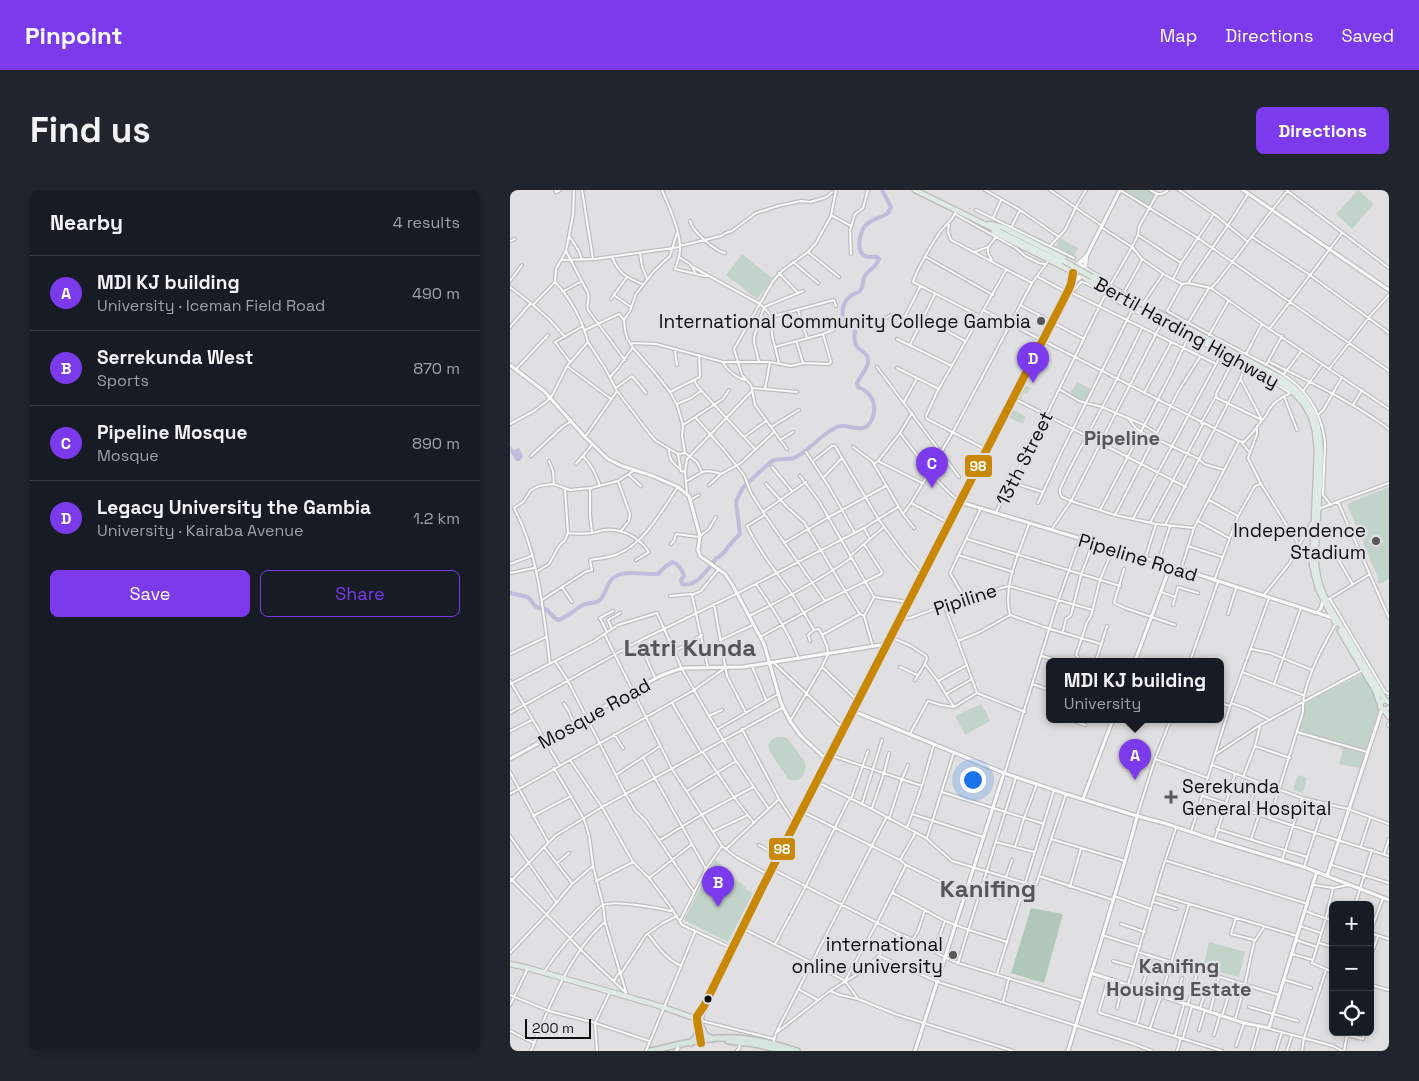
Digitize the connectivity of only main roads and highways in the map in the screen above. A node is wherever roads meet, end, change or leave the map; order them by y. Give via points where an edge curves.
1 (915, 190) edge
2 (922, 190) edge
3 (991, 226) junction
4 (1077, 265) joint
5 (1085, 269) joint
6 (1073, 272) joint
7 (1081, 276) joint
8 (1163, 320) junction
9 (1327, 600) junction
10 (1388, 701) edge
11 (1384, 708) edge
12 (1389, 717) edge
13 (510, 964) edge
14 (700, 1028) junction
15 (712, 1039) junction
16 (702, 1042) junction
17 (690, 1043) junction
18 (772, 1045) edge
19 (677, 1049) edge
20 (650, 1051) edge
21 (663, 1051) edge
22 (784, 1051) edge
23 (798, 1051) edge

1 - 3 main road, Bertil Harding Highway
2 - 3 main road, Bertil Harding Highway
3 - 4 main road via 1002,227
3 - 6 main road via 990,229 1047,262
3 - 8 main road, Bertil Harding Highway, bridge via 1158,314
4 - 5 main road via 1086,257
5 - 8 main road via 1161,312
6 - 7 main road via 1071,284
7 - 8 main road
8 - 9 main road, Bertil Harding Highway via 1279,381 1308,412 1317,451 1312,564 1316,582
8 - 9 main road, Bertil Harding Highway via 1208,336 1289,383 1310,406 1321,451 1316,566
9 - 10 main road, Bertil Harding Highway
9 - 11 main road, Bertil Harding Highway via 1333,618
10 - 11 main road via 1382,701
11 - 12 main road, Bertil Harding Highway
13 - 14 main road via 627,995 700,1019
14 - 15 highway
14 - 16 main road
14 - 17 highway
15 - 16 highway
15 - 18 highway via 746,1038
16 - 17 highway
16 - 18 highway
16 - 19 highway
17 - 20 highway
18 - 22 highway
18 - 23 highway
19 - 21 highway

